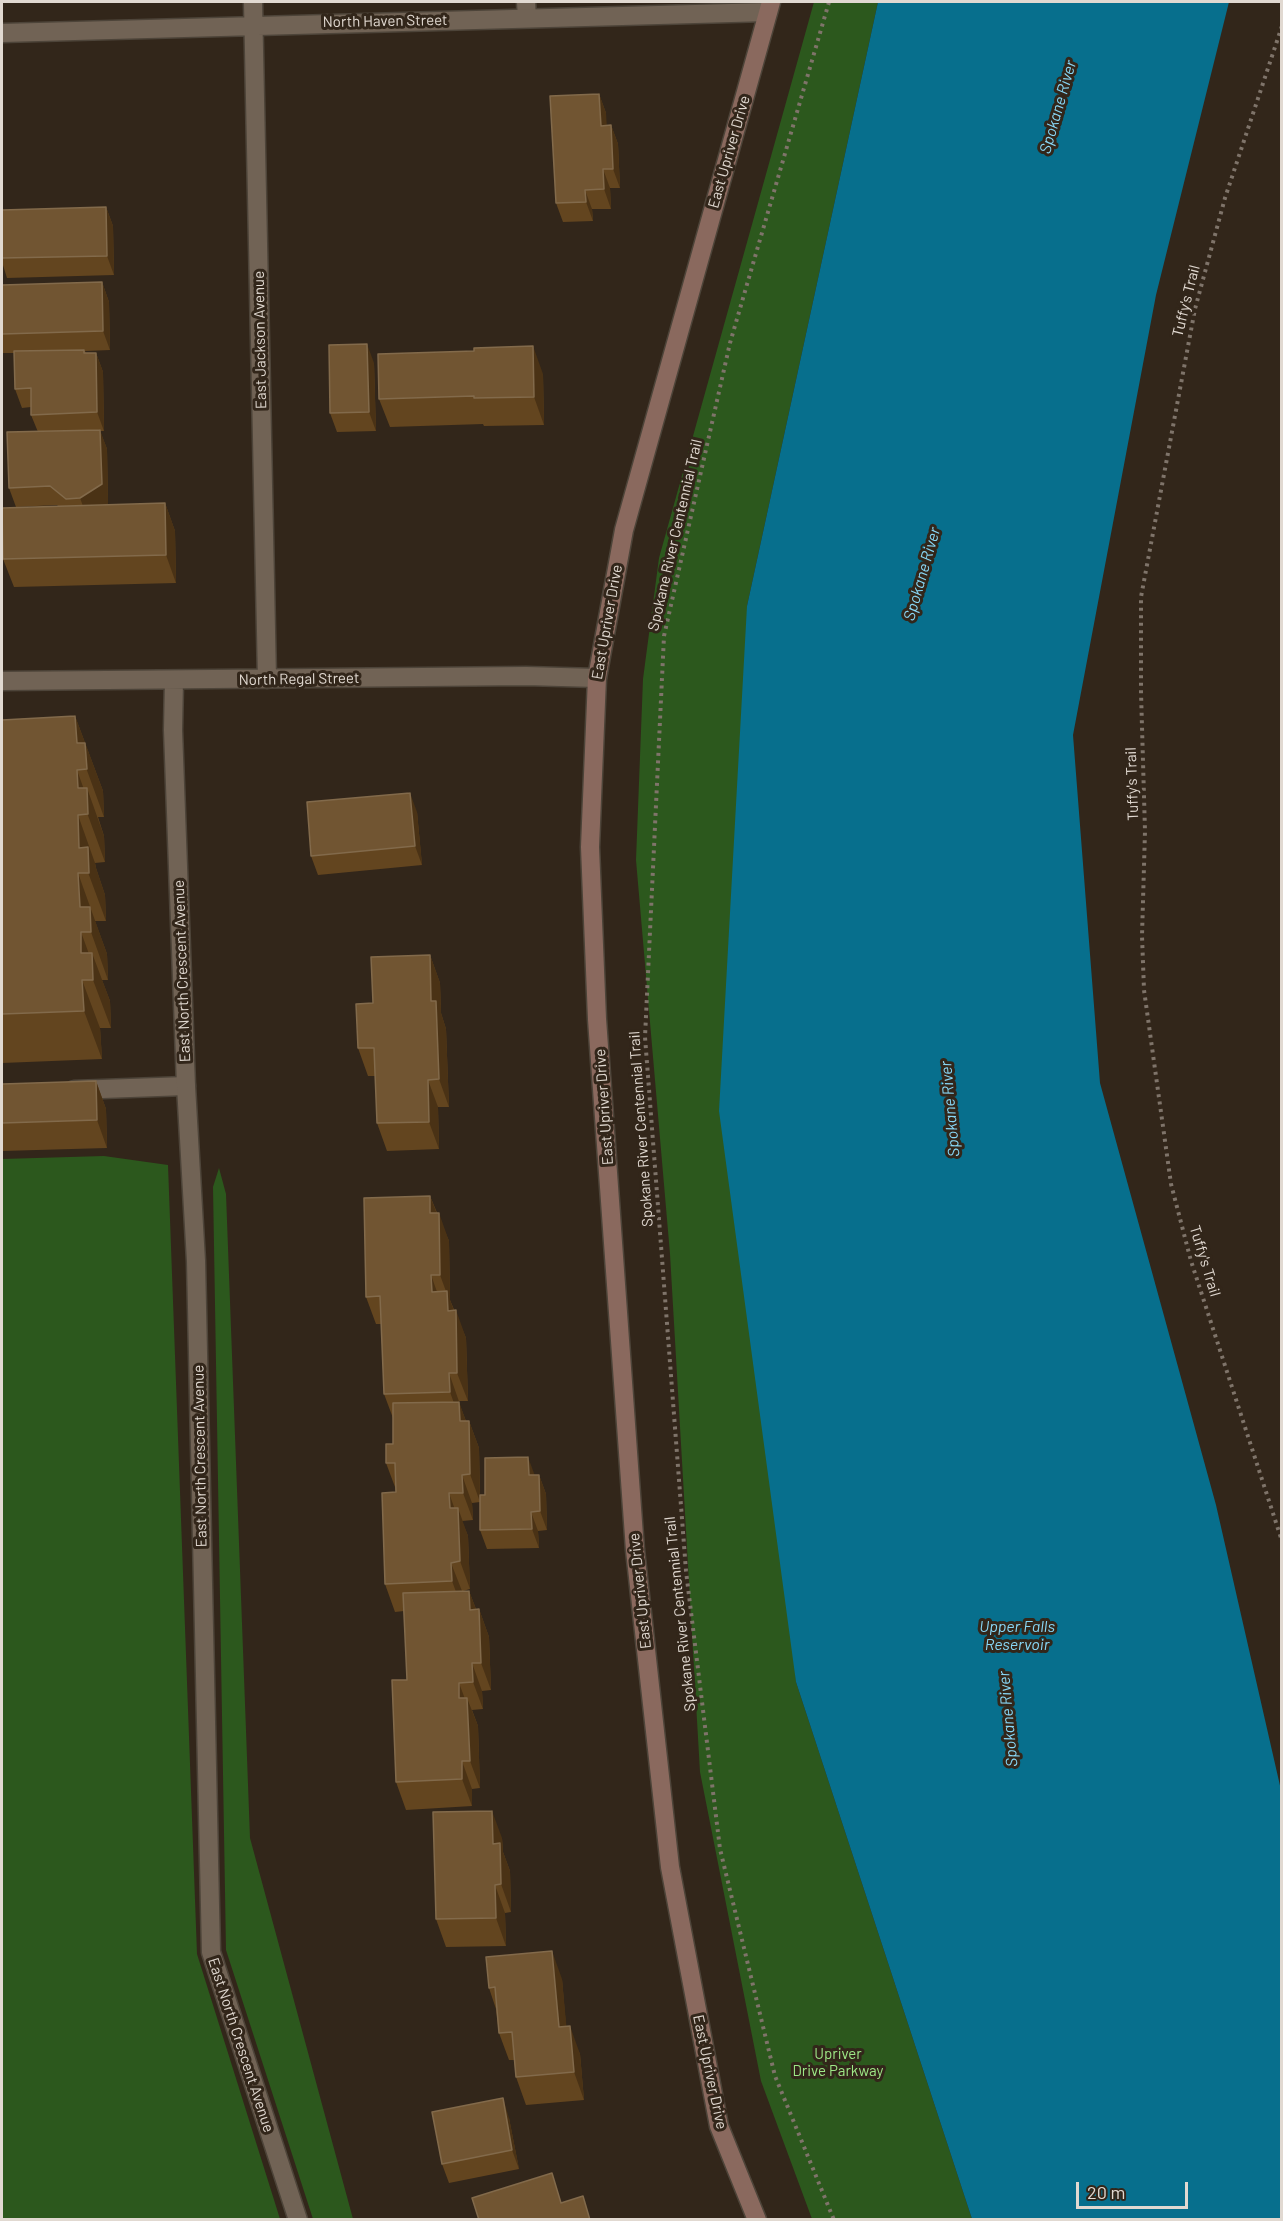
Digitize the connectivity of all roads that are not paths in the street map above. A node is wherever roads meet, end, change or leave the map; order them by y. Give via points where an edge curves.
1 (253, 2) edge
2 (770, 7) edge
3 (527, 10) edge
4 (253, 25) junction
5 (2, 33) edge
6 (597, 678) junction
7 (267, 679) junction
8 (174, 680) junction
9 (2, 681) edge
10 (186, 1086) junction
11 (59, 1090) edge
12 (298, 2220) edge
13 (758, 2220) edge

1 - 4 street, East Jackson Avenue
2 - 3 street, North Haven Street
2 - 6 street, East Upriver Drive via 624,530
3 - 4 street, North Haven Street
4 - 5 street, North Haven Street
4 - 7 street, East Jackson Avenue
6 - 7 street, North Regal Street
6 - 13 street, East Upriver Drive via 590,847 596,996 635,1550 670,1867 719,2126
7 - 8 street, North Regal Street
8 - 9 street, North Regal Street
8 - 10 street, East North Crescent Avenue
10 - 11 street
10 - 12 street, East North Crescent Avenue via 196,1261 211,1952

